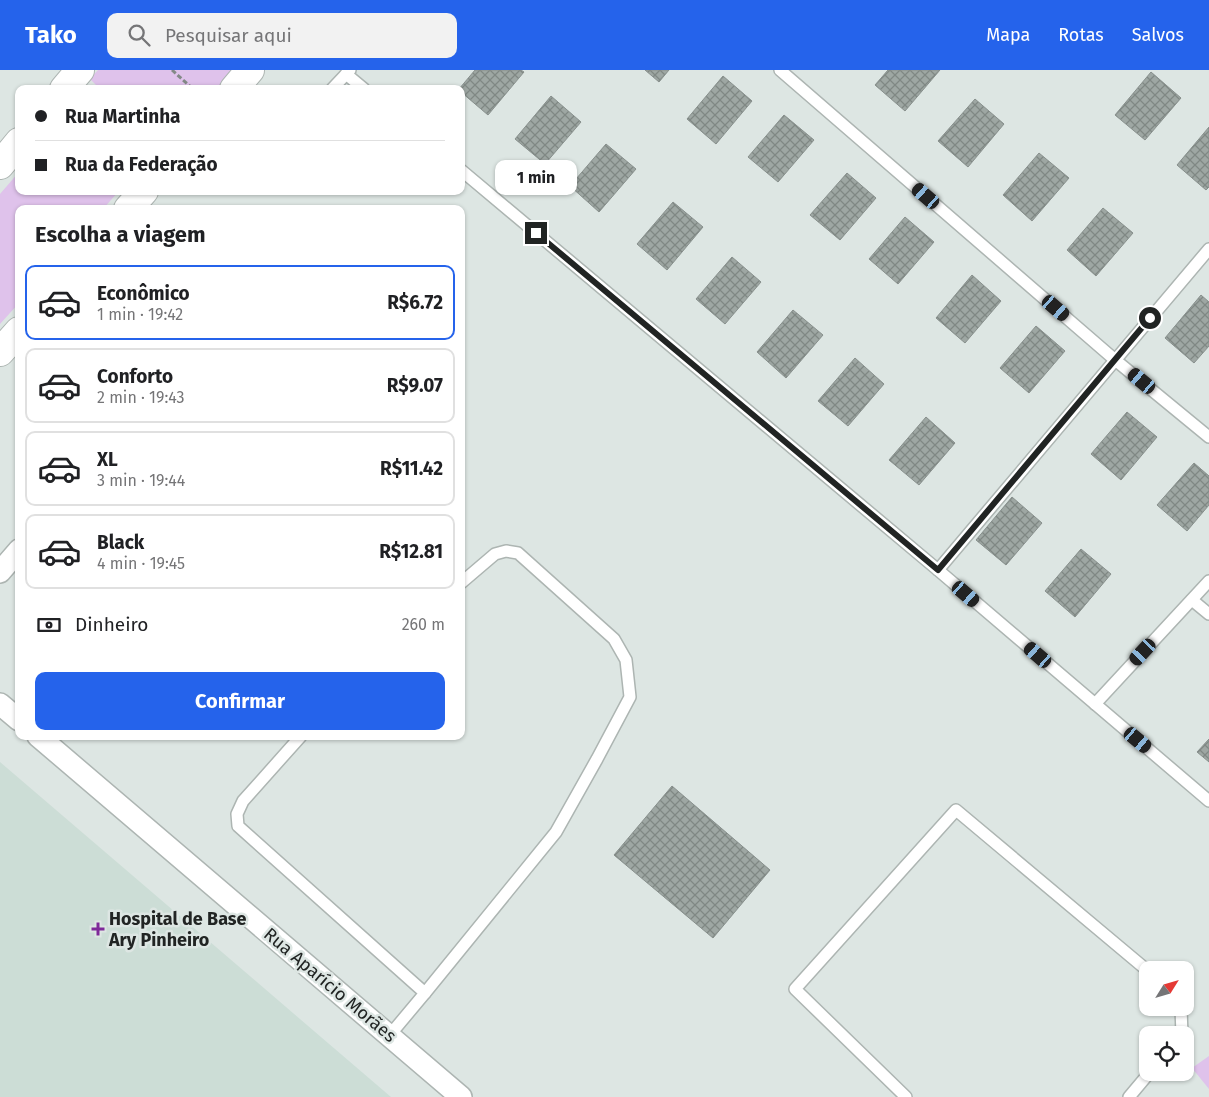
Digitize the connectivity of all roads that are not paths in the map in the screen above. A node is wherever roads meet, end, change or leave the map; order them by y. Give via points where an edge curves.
1 (250, 70) edge
2 (780, 70) edge
3 (348, 72) edge
4 (237, 85) edge
5 (336, 85) edge
6 (360, 85) edge
7 (15, 147) edge
8 (0, 165) edge
9 (465, 173) edge
10 (1209, 249) edge
11 (15, 335) edge
12 (0, 352) edge
13 (1114, 359) junction
14 (1209, 437) edge
15 (15, 555) edge
16 (938, 570) junction
17 (0, 572) edge
18 (465, 580) edge
19 (1209, 581) edge
20 (1192, 600) junction
21 (1209, 614) edge
22 (0, 704) edge
23 (1095, 704) junction
24 (15, 717) edge
25 (43, 740) edge
26 (297, 740) edge
27 (1209, 801) edge
28 (1139, 963) edge
29 (425, 993) junction
30 (390, 1036) junction
31 (1142, 1081) edge
32 (461, 1097) edge
33 (906, 1097) edge
34 (1129, 1097) edge

1 - 4 main road
2 - 13 lane
3 - 5 lane
3 - 6 lane
7 - 8 main road
9 - 16 lane
10 - 13 lane
11 - 12 main road
13 - 14 lane
13 - 16 lane
15 - 17 street
16 - 23 lane
18 - 29 lane via 495,554 506,550 518,553 614,639 626,660 630,697 556,832
19 - 20 lane
20 - 21 lane
20 - 23 lane
22 - 24 street
23 - 27 lane
25 - 30 street, Rua Aparício Morães
26 - 29 lane via 243,801 237,814 238,826
28 - 33 lane via 956,810 795,989
29 - 30 lane
30 - 32 street, Rua Aparício Morães
31 - 34 lane

